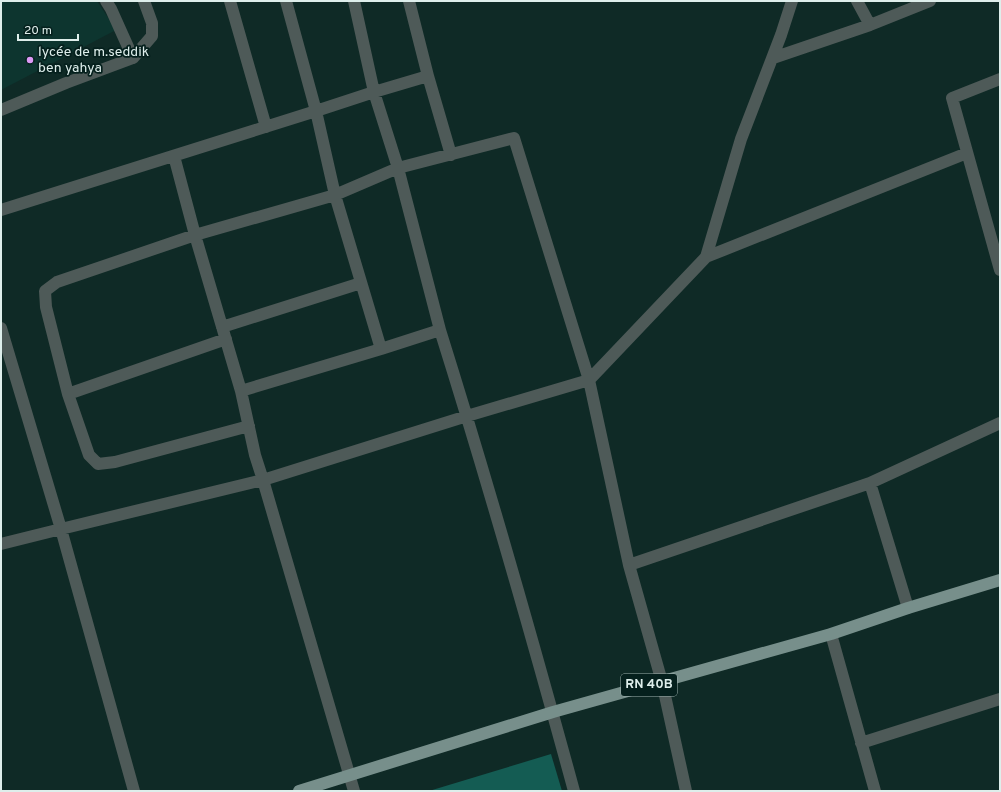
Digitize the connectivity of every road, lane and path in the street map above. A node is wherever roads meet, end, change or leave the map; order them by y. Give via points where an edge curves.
1 (106, 1) edge
2 (144, 1) edge
3 (230, 1) edge
4 (286, 1) edge
5 (354, 1) edge
6 (409, 1) edge
7 (792, 1) edge
8 (857, 1) edge
9 (930, 1) edge
10 (870, 25) junction
11 (133, 58) junction
12 (772, 58) junction
13 (428, 76) junction
14 (1000, 79) edge
15 (374, 92) junction
16 (1, 110) edge
17 (316, 111) junction
18 (266, 127) junction
19 (967, 153) junction
20 (451, 155) junction
21 (174, 156) junction
22 (398, 168) junction
23 (335, 195) junction
24 (1, 210) edge
25 (195, 235) junction
26 (706, 257) junction
27 (1000, 270) edge
28 (361, 283) junction
29 (1, 328) edge
30 (440, 330) junction
31 (224, 333) junction
32 (381, 349) junction
33 (589, 380) junction
34 (241, 391) junction
35 (68, 394) junction
36 (467, 416) junction
37 (1000, 422) edge
38 (249, 426) junction
39 (263, 480) junction
40 (870, 483) junction
41 (61, 529) junction
42 (1, 544) edge
43 (629, 564) junction
44 (1000, 580) edge
45 (908, 608) junction
46 (831, 634) junction
47 (662, 682) junction
48 (1000, 699) edge
49 (553, 712) junction
50 (861, 743) junction
51 (350, 774) junction
52 (134, 791) edge
53 (299, 791) edge
54 (354, 791) edge
55 (574, 791) edge
56 (686, 791) edge
57 (875, 791) edge

1 - 11 street
2 - 11 street via 152,23 152,36
3 - 18 street
4 - 17 street
5 - 15 street
6 - 13 street
7 - 12 street
8 - 10 street
9 - 10 street
10 - 12 street
11 - 16 street
12 - 26 street via 741,139
13 - 15 street
13 - 20 street
14 - 19 street via 952,98
15 - 17 street
15 - 22 street
17 - 18 street
17 - 23 street
18 - 21 street
19 - 26 street
19 - 27 street
20 - 22 street
20 - 33 street via 514,138
21 - 24 street
21 - 25 street
22 - 23 street
22 - 30 street
23 - 25 street
23 - 28 street
25 - 31 street
25 - 35 street via 57,282 45,291 46,307
26 - 33 street
28 - 31 street
28 - 32 street
29 - 41 street
30 - 32 street
30 - 36 street
31 - 34 street
31 - 35 street
32 - 34 street
33 - 36 street
33 - 43 street
34 - 38 street
35 - 38 street via 89,455 98,464 116,462
36 - 39 street
36 - 49 street
37 - 40 street
38 - 39 street
39 - 41 street
39 - 51 street
40 - 43 street
40 - 45 street
41 - 42 street
41 - 52 street
43 - 47 street
44 - 45 main road, RN 40B
45 - 46 main road, RN 40B
46 - 47 main road, RN 40B
46 - 50 street
47 - 49 main road, RN 40B
47 - 56 street
48 - 50 street
49 - 51 main road, RN 40B
49 - 55 street
50 - 57 street
51 - 53 main road, RN 40B
51 - 54 street

